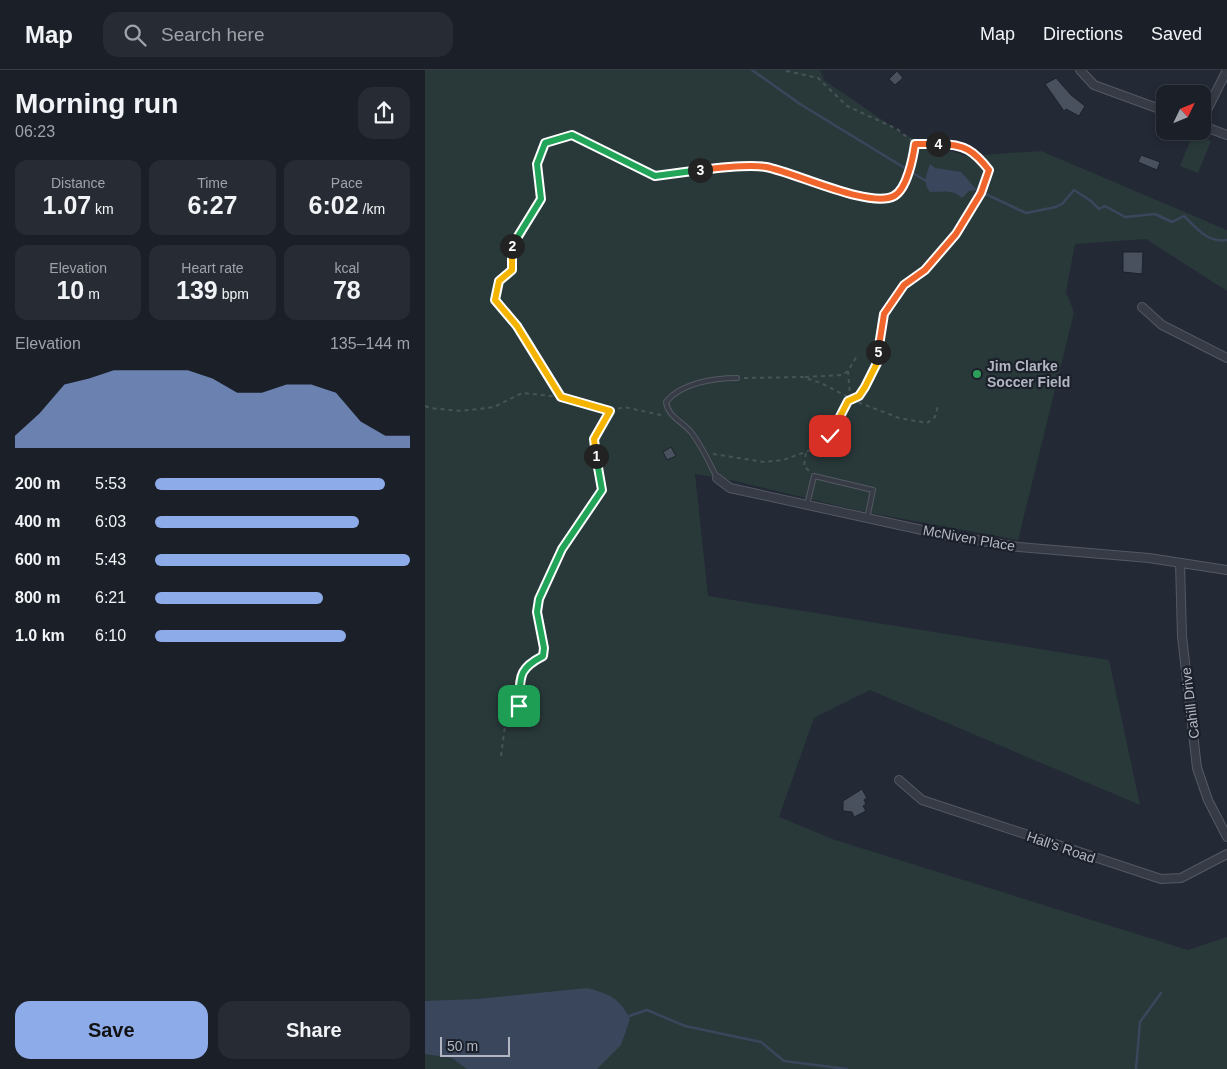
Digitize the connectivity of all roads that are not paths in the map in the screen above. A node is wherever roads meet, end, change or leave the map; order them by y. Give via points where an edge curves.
1 (1080, 70) edge
2 (1227, 70) edge
3 (1211, 102) edge
4 (1156, 108) edge
5 (1211, 129) edge
6 (1227, 135) edge
7 (1142, 307) dead end
8 (1227, 358) edge
9 (737, 378) road end
10 (717, 478) joint
11 (807, 505) junction
12 (867, 519) junction
13 (1180, 563) junction
14 (1227, 570) edge
15 (899, 780) dead end
16 (1227, 837) edge
17 (1227, 854) edge

1 - 4 street via 1094,84
2 - 3 street
5 - 6 street
7 - 8 street via 1161,325
9 - 10 lane via 718,378 692,386 674,394 666,402 669,411 689,430 705,453
10 - 11 street, McNiven Place via 730,488
11 - 12 street, McNiven Place
11 - 12 lane via 814,476 873,490
12 - 13 street, McNiven Place via 1019,547
13 - 14 street, McNiven Place
13 - 16 street, Cahill Drive via 1182,636 1197,768 1207,800
15 - 17 street, Hall's Road via 922,800 1161,879 1181,878

